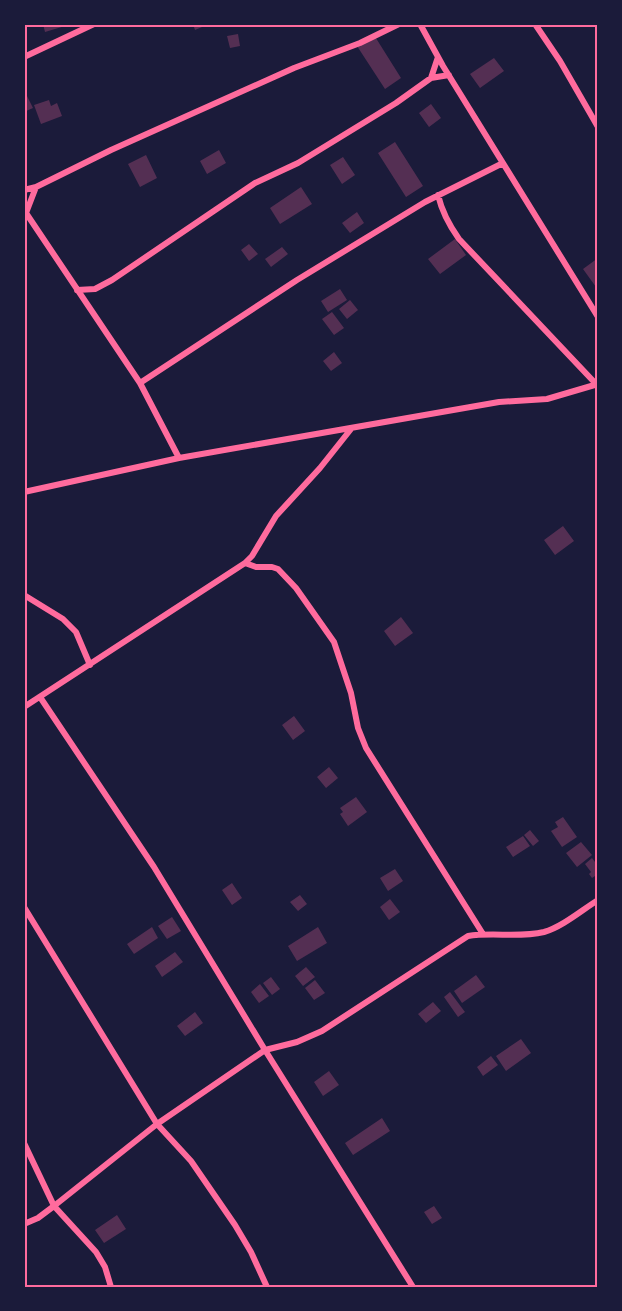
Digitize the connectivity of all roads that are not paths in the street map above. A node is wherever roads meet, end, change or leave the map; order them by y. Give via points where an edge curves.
1 (94, 24) edge
2 (399, 24) edge
3 (421, 24) edge
4 (535, 24) edge
5 (24, 57) edge
6 (438, 57) junction
7 (449, 75) junction
8 (431, 78) junction
9 (598, 128) edge
10 (503, 163) junction
11 (36, 187) junction
12 (24, 190) edge
13 (438, 195) junction
14 (25, 212) edge
15 (77, 290) junction
16 (598, 317) edge
17 (141, 383) junction
18 (597, 384) edge
19 (352, 428) junction
20 (179, 458) junction
21 (24, 492) edge
22 (245, 563) junction
23 (24, 595) edge
24 (90, 665) junction
25 (40, 697) junction
26 (24, 707) edge
27 (598, 900) edge
28 (24, 907) edge
29 (483, 934) junction
30 (265, 1050) junction
31 (157, 1124) junction
32 (24, 1143) edge
33 (54, 1206) junction
34 (24, 1224) edge
35 (111, 1287) edge
36 (267, 1287) edge
37 (413, 1287) edge

1 - 5 street
2 - 11 street via 111,150
3 - 6 street
4 - 9 street
6 - 7 street
6 - 8 street
7 - 8 street
7 - 10 street
8 - 15 street via 298,163 255,183 112,280 95,289
10 - 13 street
10 - 16 street
11 - 12 street
11 - 14 street
13 - 17 street via 297,280
13 - 18 street via 448,223 459,239
14 - 15 street
15 - 17 street
17 - 20 street
18 - 19 street via 547,399 499,402
19 - 20 street
19 - 22 street via 276,516
20 - 21 street
22 - 24 street
22 - 29 street via 278,568 334,642 366,748
23 - 24 street via 63,619 76,632
24 - 25 street
25 - 26 street
25 - 30 street via 154,867
27 - 29 street via 545,932
28 - 31 street
29 - 30 street via 468,936 322,1031
30 - 31 street
30 - 37 street
31 - 33 street
31 - 36 street via 202,1175 251,1252
32 - 33 street
33 - 34 street
33 - 35 street via 96,1252

